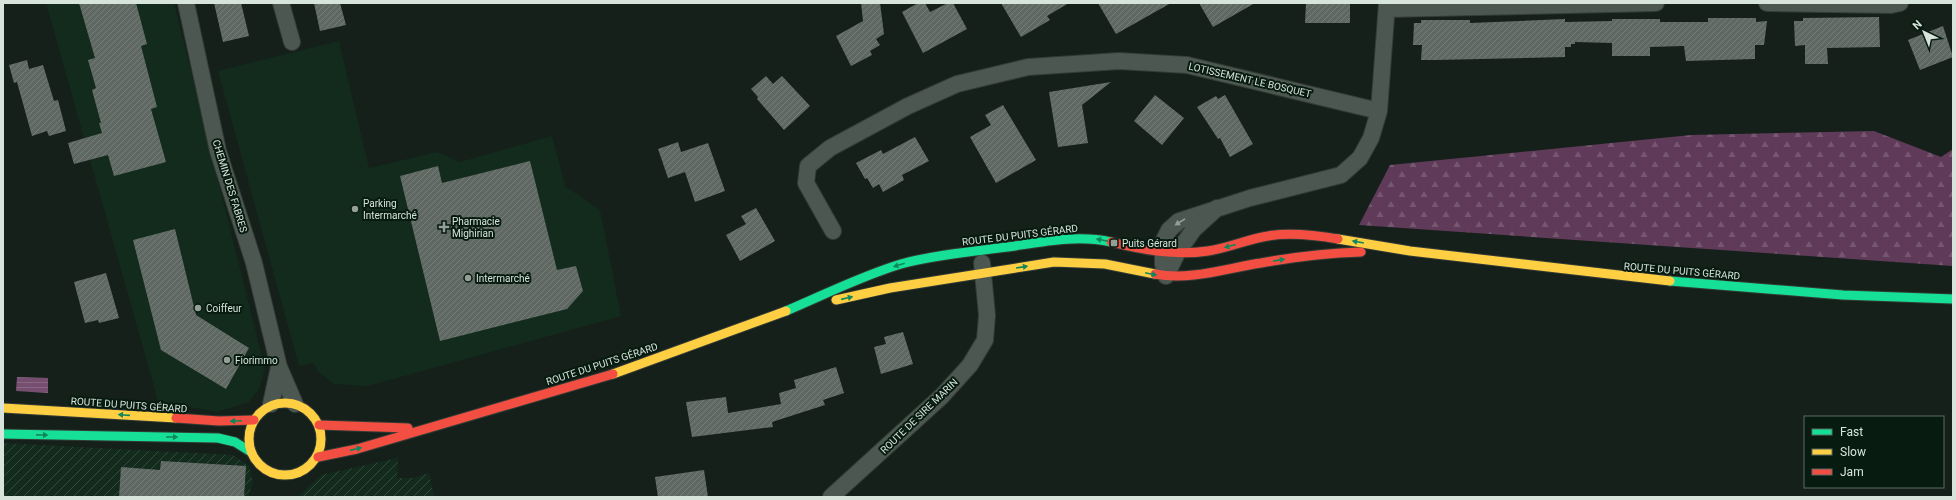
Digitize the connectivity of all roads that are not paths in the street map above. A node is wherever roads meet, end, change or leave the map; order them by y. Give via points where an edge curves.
1 (186, 3) edge
2 (281, 3) edge
3 (1656, 3) edge
4 (1767, 3) edge
5 (1894, 4) edge
6 (1387, 6) edge
7 (292, 42) dead end
8 (1379, 111) junction
9 (833, 231) dead end
10 (980, 250) junction
11 (1410, 251) junction
12 (1170, 253) junction
13 (983, 273) junction
14 (1166, 276) junction
15 (1953, 299) edge
16 (782, 313) junction
17 (279, 367) junction
18 (271, 404) junction
19 (295, 404) junction
20 (3, 408) edge
21 (254, 420) junction
22 (319, 425) junction
23 (425, 428) junction
24 (3, 434) edge
25 (251, 452) junction
26 (318, 456) junction
27 (831, 497) edge

1 - 17 street, CHEMIN DES FABRES via 218,151 254,263
2 - 7 street
3 - 6 street
4 - 5 street
6 - 8 street
8 - 9 street, LOTISSEMENT LE BOSQUET via 1187,65 1119,61 1028,67 957,84 830,148 808,166 806,183
8 - 12 street via 1371,138 1360,158 1340,175 1217,208
12 -> 10 main road, ROUTE DU PUITS GÉRARD via 1144,250 1098,239 1079,238
10 - 13 street, ROUTE DE SIRE MARIN
10 -> 16 main road, ROUTE DU PUITS GÉRARD via 902,264 867,276
11 -> 12 main road, ROUTE DU PUITS GÉRARD via 1328,237 1292,234 1268,236 1209,251
14 -> 11 main road, ROUTE DU PUITS GÉRARD via 1210,274 1260,263 1328,253
11 - 15 main road, ROUTE DU PUITS GÉRARD via 1626,278 1843,296
12 - 14 street
13 -> 14 main road, ROUTE DU PUITS GÉRARD via 1054,262 1086,262
16 -> 13 main road, ROUTE DU PUITS GÉRARD via 890,288
13 - 27 street, ROUTE DE SIRE MARIN via 987,315 985,340 970,365 942,396
16 - 23 main road, ROUTE DU PUITS GÉRARD via 624,371
17 - 18 street, CHEMIN DES FABRES
17 - 19 street, CHEMIN DES FABRES
18 - 19 main road
18 - 21 main road
19 - 22 main road via 310,412
21 -> 20 main road, ROUTE DU PUITS GÉRARD via 219,421
21 - 25 main road via 249,437
22 - 23 main road, ROUTE DU PUITS GÉRARD
22 - 26 main road via 322,436
26 -> 23 main road, ROUTE DU PUITS GÉRARD via 357,449
24 -> 25 main road via 218,438 235,442
25 - 26 main road via 265,470 284,476 303,471

